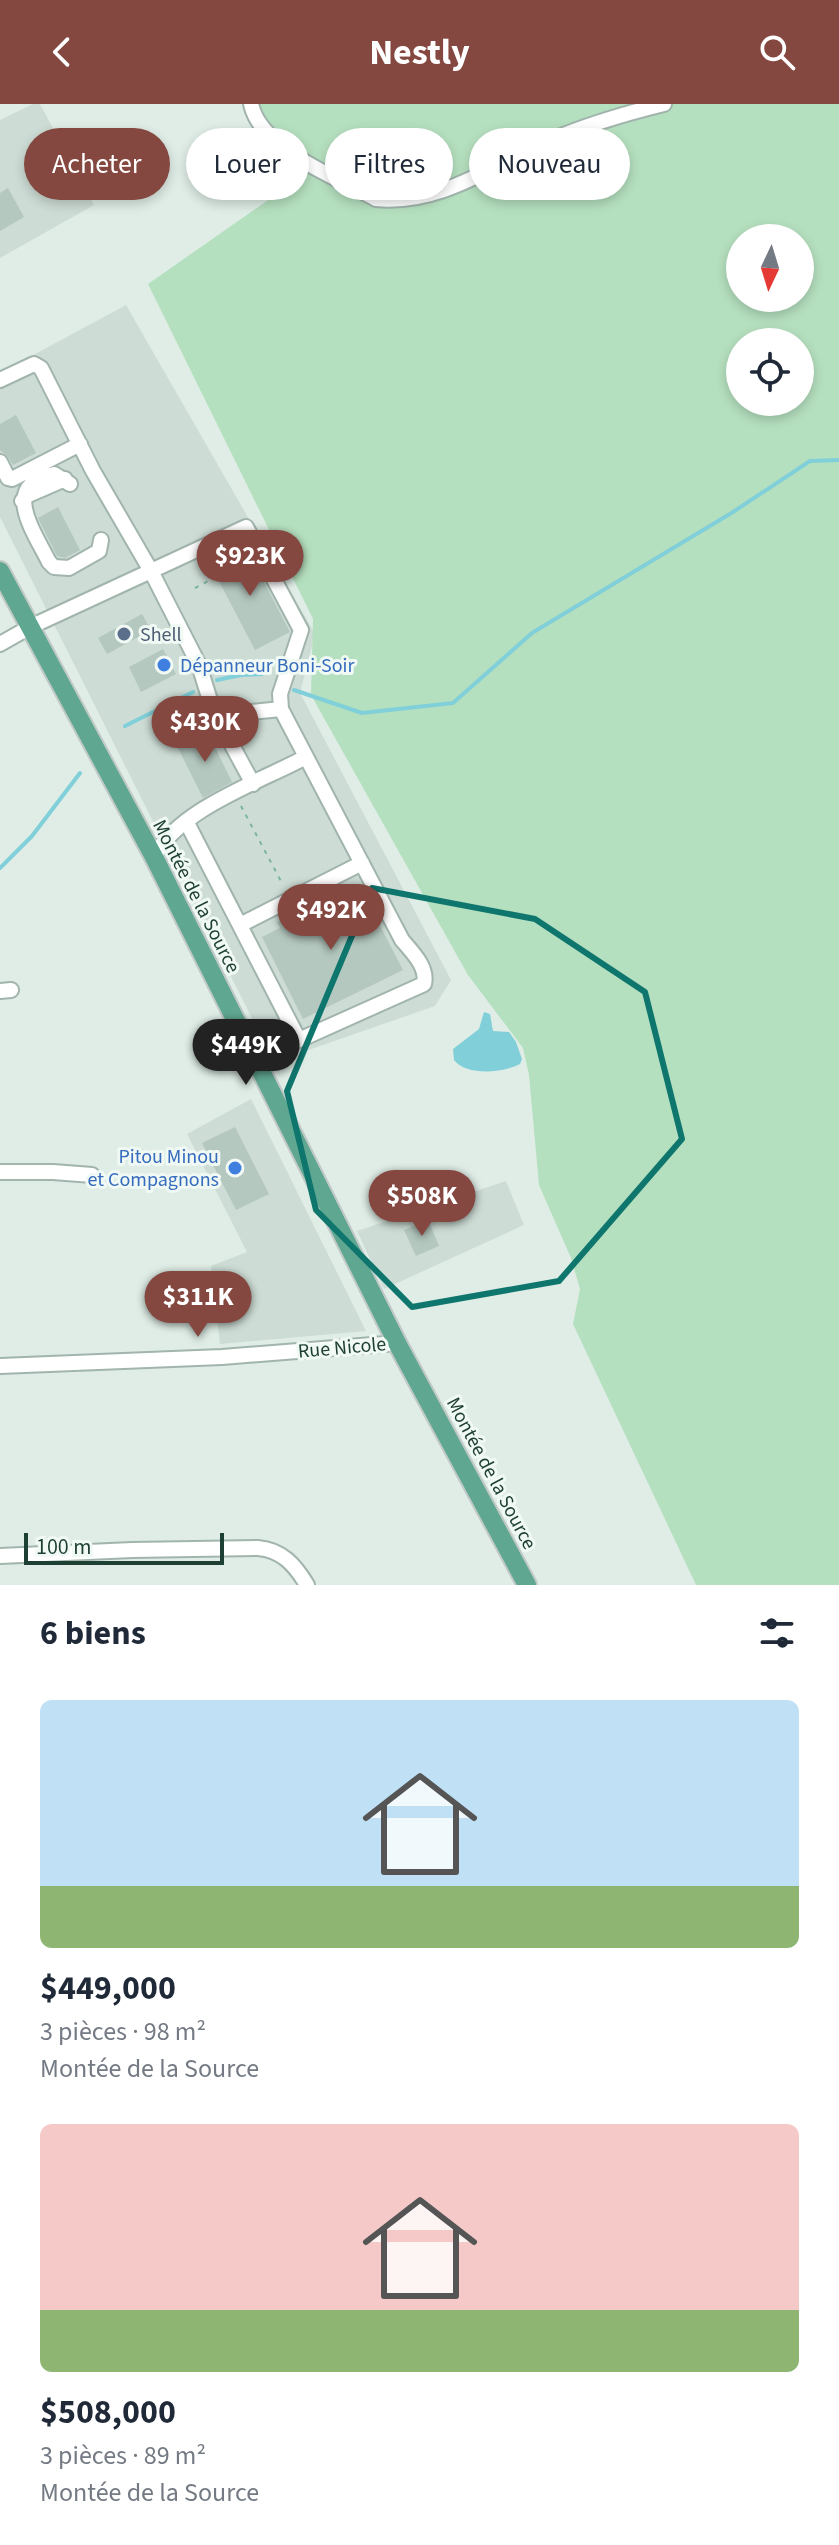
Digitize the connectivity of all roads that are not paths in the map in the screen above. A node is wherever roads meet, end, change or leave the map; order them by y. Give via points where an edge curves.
1 (251, 104) edge
2 (664, 104) edge
3 (0, 380) edge
4 (80, 444) junction
5 (0, 462) edge
6 (68, 482) dead end
7 (101, 540) dead end
8 (0, 571) edge
9 (151, 571) junction
10 (30, 627) junction
11 (0, 644) edge
12 (281, 709) junction
13 (213, 710) junction
14 (306, 757) junction
15 (253, 784) junction
16 (186, 821) junction
17 (154, 857) junction
18 (362, 863) junction
19 (240, 925) junction
20 (299, 1040) junction
21 (248, 1044) junction
22 (0, 1172) edge
23 (92, 1175) dead end
24 (397, 1343) junction
25 (0, 1366) edge
26 (0, 1556) edge
27 (307, 1585) edge
28 (527, 1585) edge

1 - 2 street via 267,135 285,150 376,199 412,200 477,178 545,143
3 - 4 street via 34,364 41,368
4 - 5 street via 10,479
4 - 9 street
6 - 7 street via 54,474 37,479 26,486 22,501 49,562 69,568 99,551
8 - 10 main road, Montée de la Source
9 - 10 street
9 - 12 street via 246,527 301,630 280,694
9 - 13 street via 199,665
10 - 11 street
10 - 17 main road, Montée de la Source
12 - 13 street
12 - 14 street
13 - 15 street
14 - 15 street
14 - 18 street
15 - 16 street
16 - 17 street via 166,837
16 - 19 street
17 - 21 main road, Montée de la Source
18 - 19 street
18 - 20 street via 426,980
19 - 20 street
20 - 21 street
21 - 24 main road, Montée de la Source
22 - 23 street
24 - 25 street, Rue Nicole
24 - 28 main road, Montée de la Source
26 - 27 street via 270,1549 292,1563

